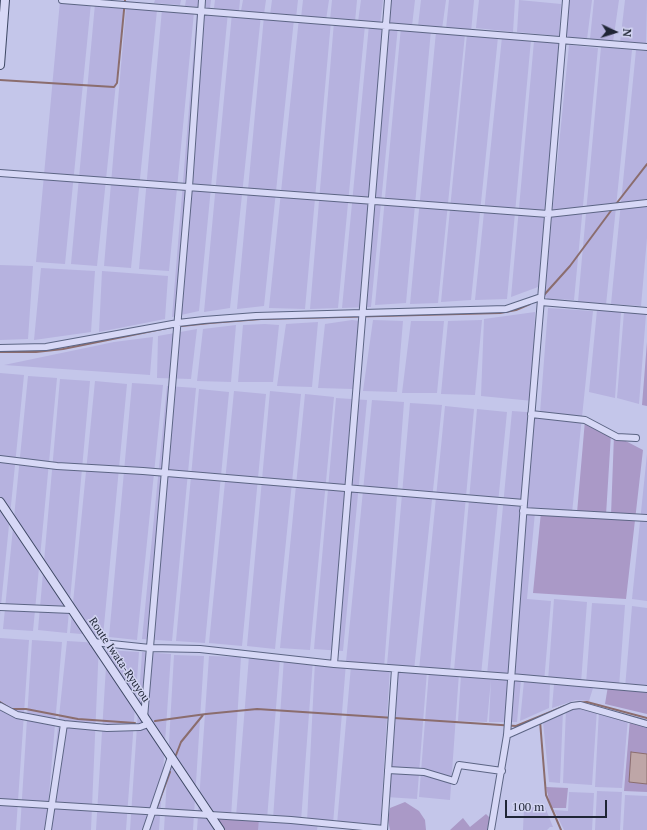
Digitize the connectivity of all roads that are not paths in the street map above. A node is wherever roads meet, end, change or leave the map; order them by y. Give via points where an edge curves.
1 (5, 0) edge
2 (62, 0) edge
3 (202, 0) edge
4 (388, 0) edge
5 (566, 0) edge
6 (97, 1) edge
7 (201, 10) junction
8 (386, 25) junction
9 (563, 40) junction
10 (647, 47) edge
11 (0, 65) edge
12 (0, 173) edge
13 (189, 187) junction
14 (372, 201) junction
15 (647, 203) edge
16 (548, 214) junction
17 (541, 300) junction
18 (647, 311) edge
19 (364, 313) junction
20 (178, 323) junction
21 (0, 348) edge
22 (531, 414) junction
23 (636, 438) dead end
24 (0, 459) edge
25 (165, 473) junction
26 (350, 489) junction
27 (0, 502) edge
28 (524, 503) junction
29 (524, 511) junction
30 (647, 518) edge
31 (0, 607) edge
32 (72, 610) junction
33 (93, 642) junction
34 (150, 648) junction
35 (334, 664) junction
36 (395, 668) junction
37 (511, 677) junction
38 (647, 689) edge
39 (0, 706) edge
40 (146, 721) junction
41 (64, 724) junction
42 (647, 724) edge
43 (508, 735) junction
44 (171, 758) junction
45 (388, 770) junction
46 (502, 771) junction
47 (0, 802) edge
48 (52, 806) junction
49 (152, 812) junction
50 (210, 816) junction
51 (384, 829) edge
52 (48, 830) edge
53 (146, 830) edge
54 (220, 830) edge
55 (491, 830) edge

1 - 11 main road
2 - 6 street
3 - 7 street
4 - 8 street
5 - 9 street
6 - 7 street
7 - 8 street
7 - 13 street
8 - 9 street
8 - 14 street
9 - 10 street
9 - 16 street
12 - 13 street
13 - 14 street
13 - 20 street
14 - 16 street
14 - 19 street
15 - 16 street
16 - 17 street
17 - 18 street
17 - 19 street via 506,309
17 - 22 street
19 - 20 street via 256,316
19 - 26 street
20 - 21 street via 46,347
20 - 25 street
22 - 23 street via 585,420 617,436
22 - 28 street
24 - 25 street via 56,466
25 - 26 street
25 - 34 street
26 - 28 street
26 - 35 street
27 - 32 main road, Route Iwata-Ryuyou
28 - 29 street
29 - 30 street
29 - 37 street
31 - 32 street
32 - 33 main road, Route Iwata-Ryuyou
33 - 34 street
33 - 40 main road, Route Iwata-Ryuyou
34 - 35 street via 200,649
34 - 40 street
35 - 36 street
36 - 37 street
36 - 45 street
37 - 38 street
37 - 43 street
39 - 41 street via 17,715
40 - 41 street via 140,727 107,728
40 - 44 main road, Route Iwata-Ryuyou
41 - 48 street
42 - 43 street via 580,705 572,706
43 - 46 street
44 - 49 street
44 - 50 main road, Route Iwata-Ryuyou
45 - 46 street via 424,772 454,781 460,765
45 - 51 street
46 - 55 street
47 - 48 street
48 - 49 street
48 - 52 street
49 - 50 street
49 - 53 street
50 - 51 street
50 - 54 main road, Route Iwata-Ryuyou

